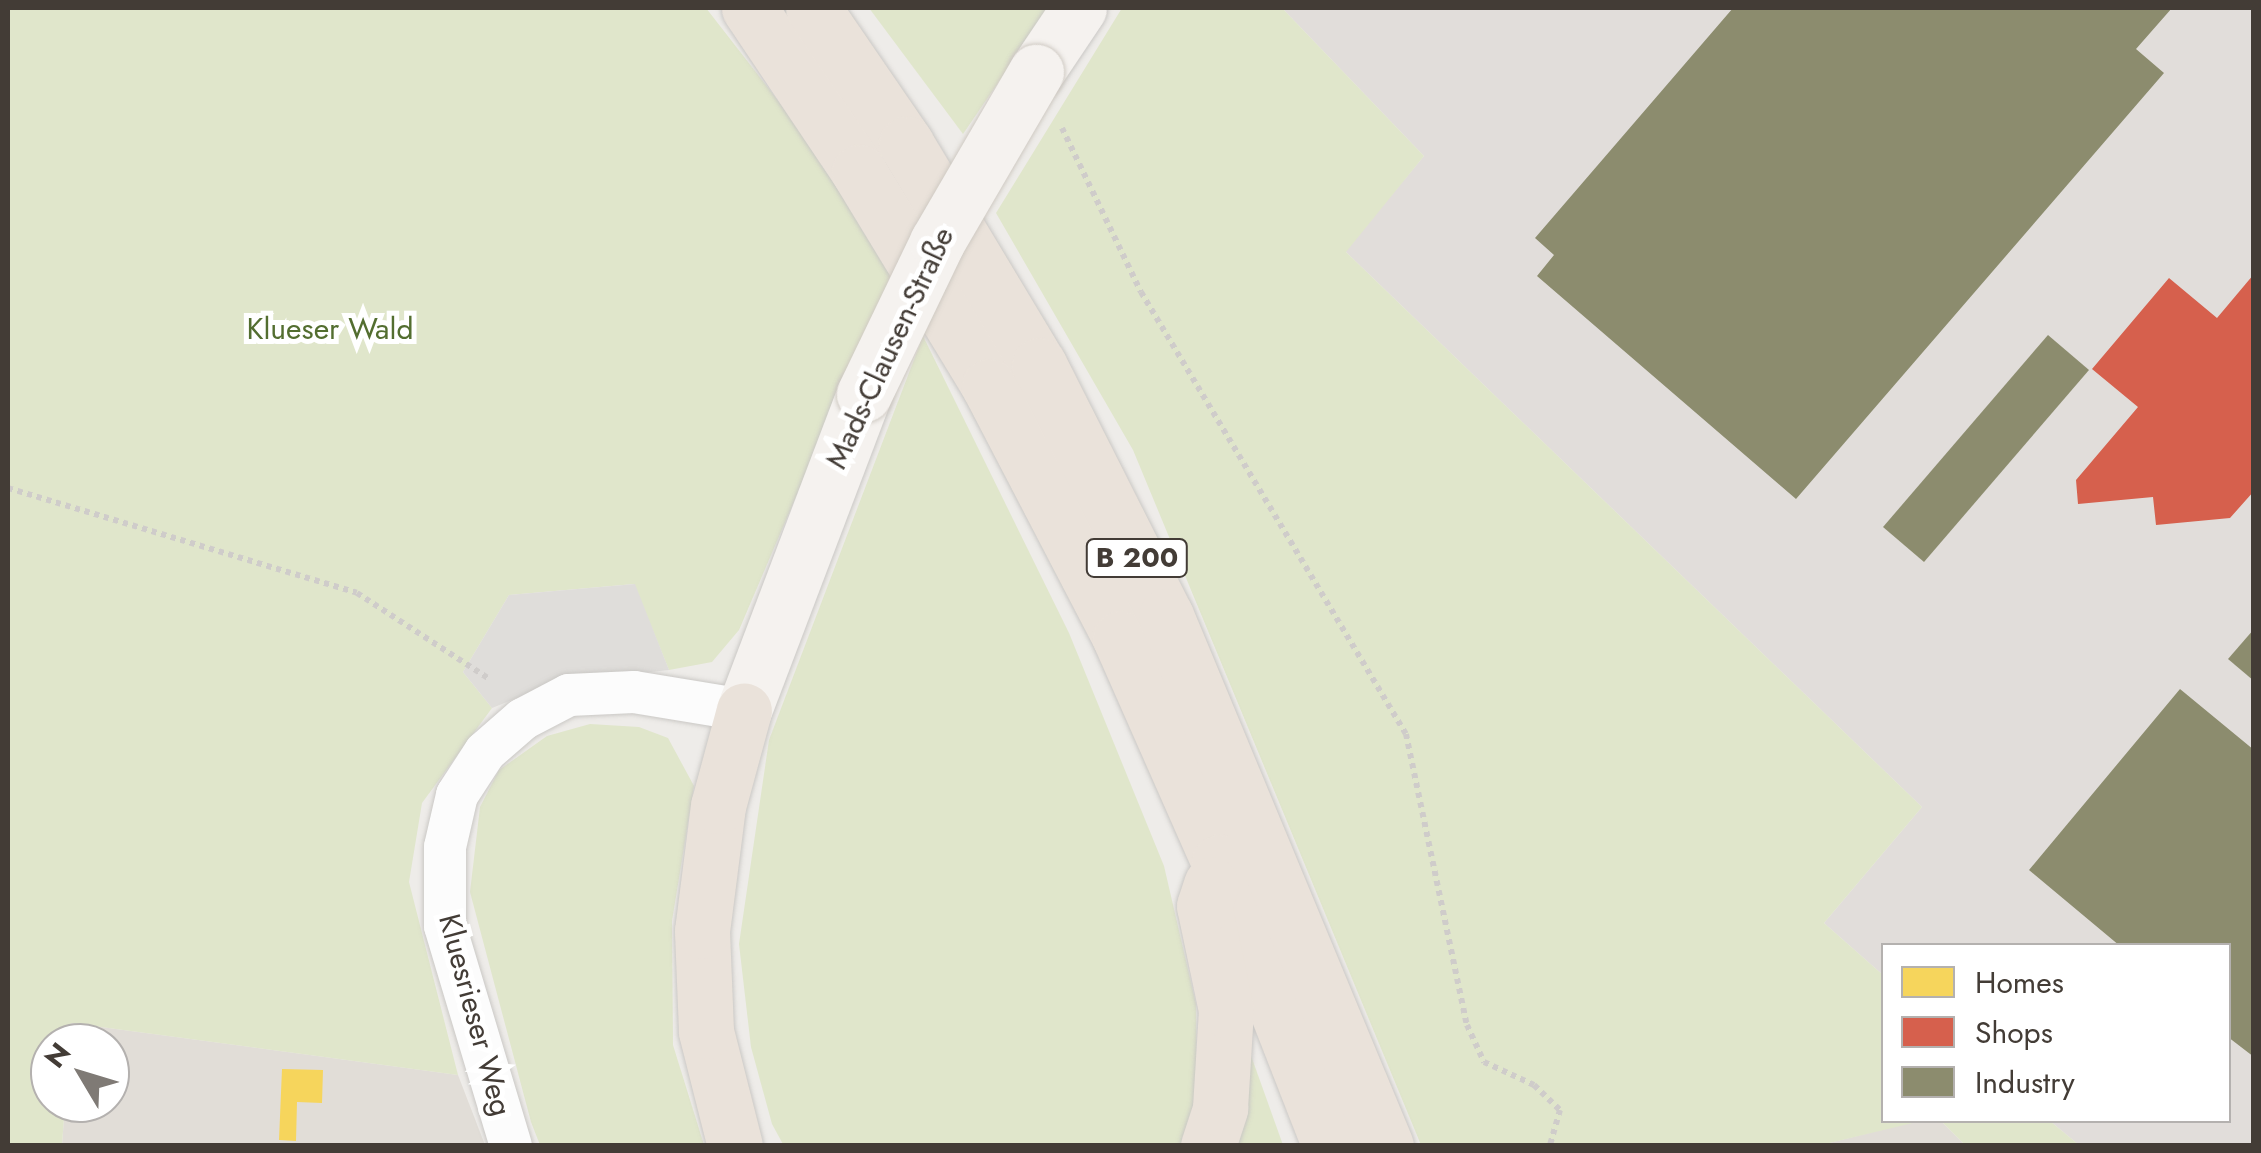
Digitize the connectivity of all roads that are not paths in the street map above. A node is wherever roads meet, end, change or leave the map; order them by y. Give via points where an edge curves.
1 (748, 8) edge
2 (813, 8) edge
3 (1080, 8) edge
4 (744, 710) junction
5 (1218, 862) junction
6 (511, 1146) edge
7 (735, 1146) edge
8 (1208, 1146) edge
9 (1330, 1146) edge
10 (1386, 1146) edge

1 - 5 highway, B 200 via 859,172 989,386 1120,638
2 - 10 highway, B 200 via 906,144 1040,365 1158,599 1263,837
3 - 4 main road, Mads-Clausen-Straße, bridge via 937,242 864,394
4 - 6 street, Kluesrieser Weg via 634,692 569,695 523,718 485,752 458,795 445,846 446,926
4 - 7 highway via 718,806 702,932 706,1031
5 - 8 highway via 1204,906 1226,1010 1220,1108
5 - 9 highway, B 200

